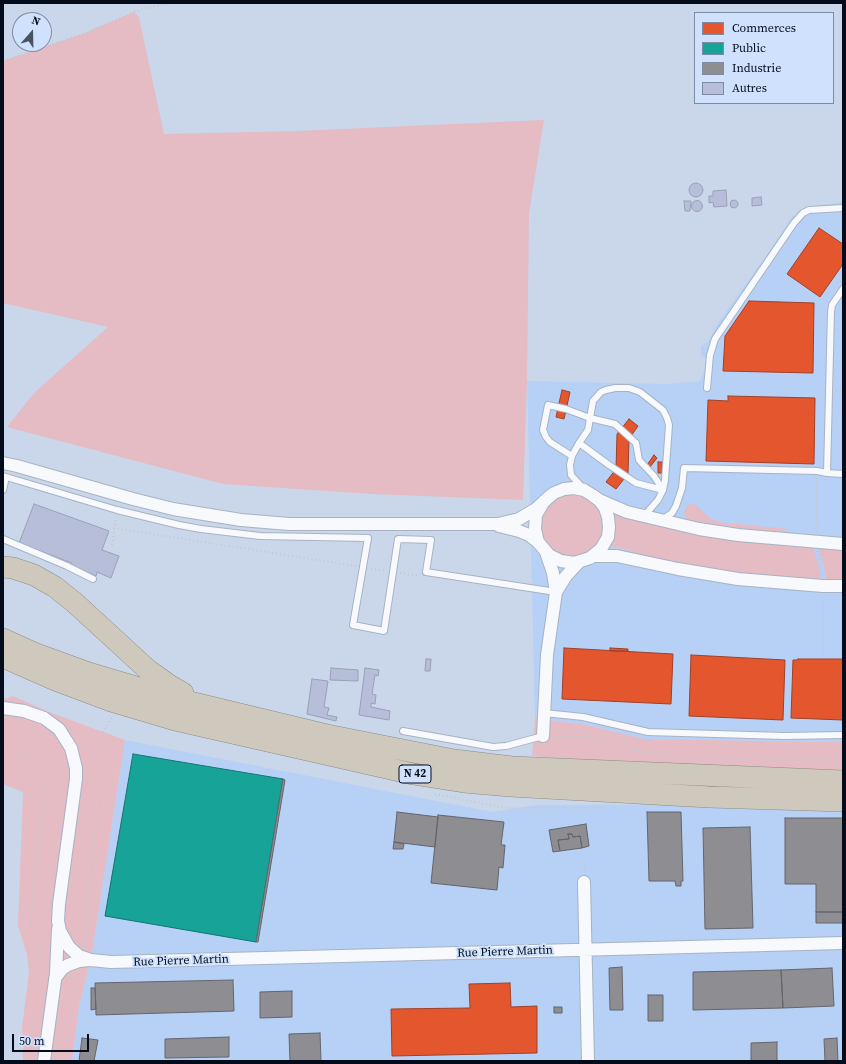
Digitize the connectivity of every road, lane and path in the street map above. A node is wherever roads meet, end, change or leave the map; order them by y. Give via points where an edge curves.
1 (168, 3) edge
2 (3, 61) edge
3 (843, 208) edge
4 (843, 289) edge
5 (707, 388) dead end
6 (829, 390) junction
7 (843, 391) edge
8 (590, 418) junction
9 (579, 443) junction
10 (572, 456) junction
11 (3, 460) edge
12 (3, 463) edge
13 (17, 466) junction
14 (817, 472) junction
15 (827, 473) junction
16 (843, 474) edge
17 (4, 476) edge
18 (3, 490) edge
19 (663, 490) junction
20 (588, 492) junction
21 (599, 500) junction
22 (542, 502) junction
23 (117, 510) junction
24 (648, 518) junction
25 (488, 525) junction
26 (114, 528) junction
27 (3, 539) edge
28 (538, 542) junction
29 (816, 542) junction
30 (843, 544) edge
31 (112, 545) dead end
32 (546, 552) junction
33 (594, 556) junction
34 (579, 562) junction
35 (3, 566) edge
36 (363, 567) junction
37 (394, 572) junction
38 (420, 576) dead end
39 (93, 579) dead end
40 (823, 586) junction
41 (843, 586) edge
42 (556, 592) junction
43 (3, 639) edge
44 (824, 656) dead end
45 (3, 657) edge
46 (3, 708) edge
47 (544, 713) junction
48 (247, 717) junction
49 (109, 722) dead end
50 (403, 731) dead end
51 (843, 735) edge
52 (543, 736) junction
53 (3, 750) edge
54 (843, 761) edge
55 (843, 781) edge
56 (843, 801) edge
57 (584, 882) dead end
58 (58, 921) junction
59 (843, 943) edge
60 (585, 950) junction
61 (87, 960) junction
62 (57, 974) junction
63 (44, 1061) edge
64 (588, 1061) edge

1 - 2 path via 134,12 85,33
3 - 5 lane via 809,210 794,223 715,339 710,356
4 - 6 lane via 831,312
6 - 7 path
6 - 15 lane
8 - 9 lane via 588,430
8 - 10 lane via 548,405 543,430 546,437
8 - 19 lane via 615,424 636,443 639,460
8 - 19 lane via 591,406 596,396 615,388 629,388 640,392 663,410 669,425
9 - 10 lane
9 - 19 lane via 636,483
10 - 20 lane via 571,476
11 - 13 street
12 - 13 street
13 - 25 street via 152,505 217,518 289,524
14 - 15 lane
14 - 24 lane via 684,468 682,488 672,513 666,517
14 - 29 path
15 - 16 lane
17 - 18 lane
17 - 23 lane
19 - 24 lane
20 - 21 street
20 - 22 street via 574,488 564,489
21 - 24 street
21 - 33 street via 607,513 609,527 604,545
22 - 25 street via 519,519
22 - 28 street via 535,519
23 - 26 path
23 - 36 lane via 179,525 230,533 286,538 368,538
24 - 29 street via 725,533
25 - 28 street via 515,529
26 - 31 path
26 - 36 path
27 - 39 lane
28 - 32 street
29 - 30 street
29 - 40 path via 823,573
32 - 34 street via 561,561
32 - 42 street
33 - 34 street
33 - 40 street via 617,556 678,570 731,578
34 - 42 street
35 - 48 highway via 34,575 66,595 148,670 169,685 195,698
36 - 37 path
36 - 37 lane via 353,625 384,631
37 - 38 path
37 - 42 lane via 398,539 431,540 426,572
40 - 41 street
40 - 44 path
42 - 47 street via 548,643
43 - 48 highway, N 42 via 62,664 102,677
45 - 56 highway, N 42 via 97,696 175,720 414,774 510,786 709,797
46 - 58 street via 35,714 51,722 66,738 75,758 76,779
47 - 51 lane via 582,717 648,732
47 - 52 street
48 - 55 highway, N 42 via 379,746 486,764
49 - 61 path via 101,742 104,776 93,854
50 - 52 lane via 493,747
52 - 54 path via 594,738 662,755
53 - 62 path via 23,753 32,758 39,763 45,778 46,788 30,918 40,953
57 - 60 street
58 - 61 street via 69,948
58 - 62 street
59 - 60 street, Rue Pierre Martin
60 - 61 street, Rue Pierre Martin via 111,962
60 - 64 street
61 - 62 street via 68,965
61 - 62 path via 74,978 64,979
62 - 63 street

